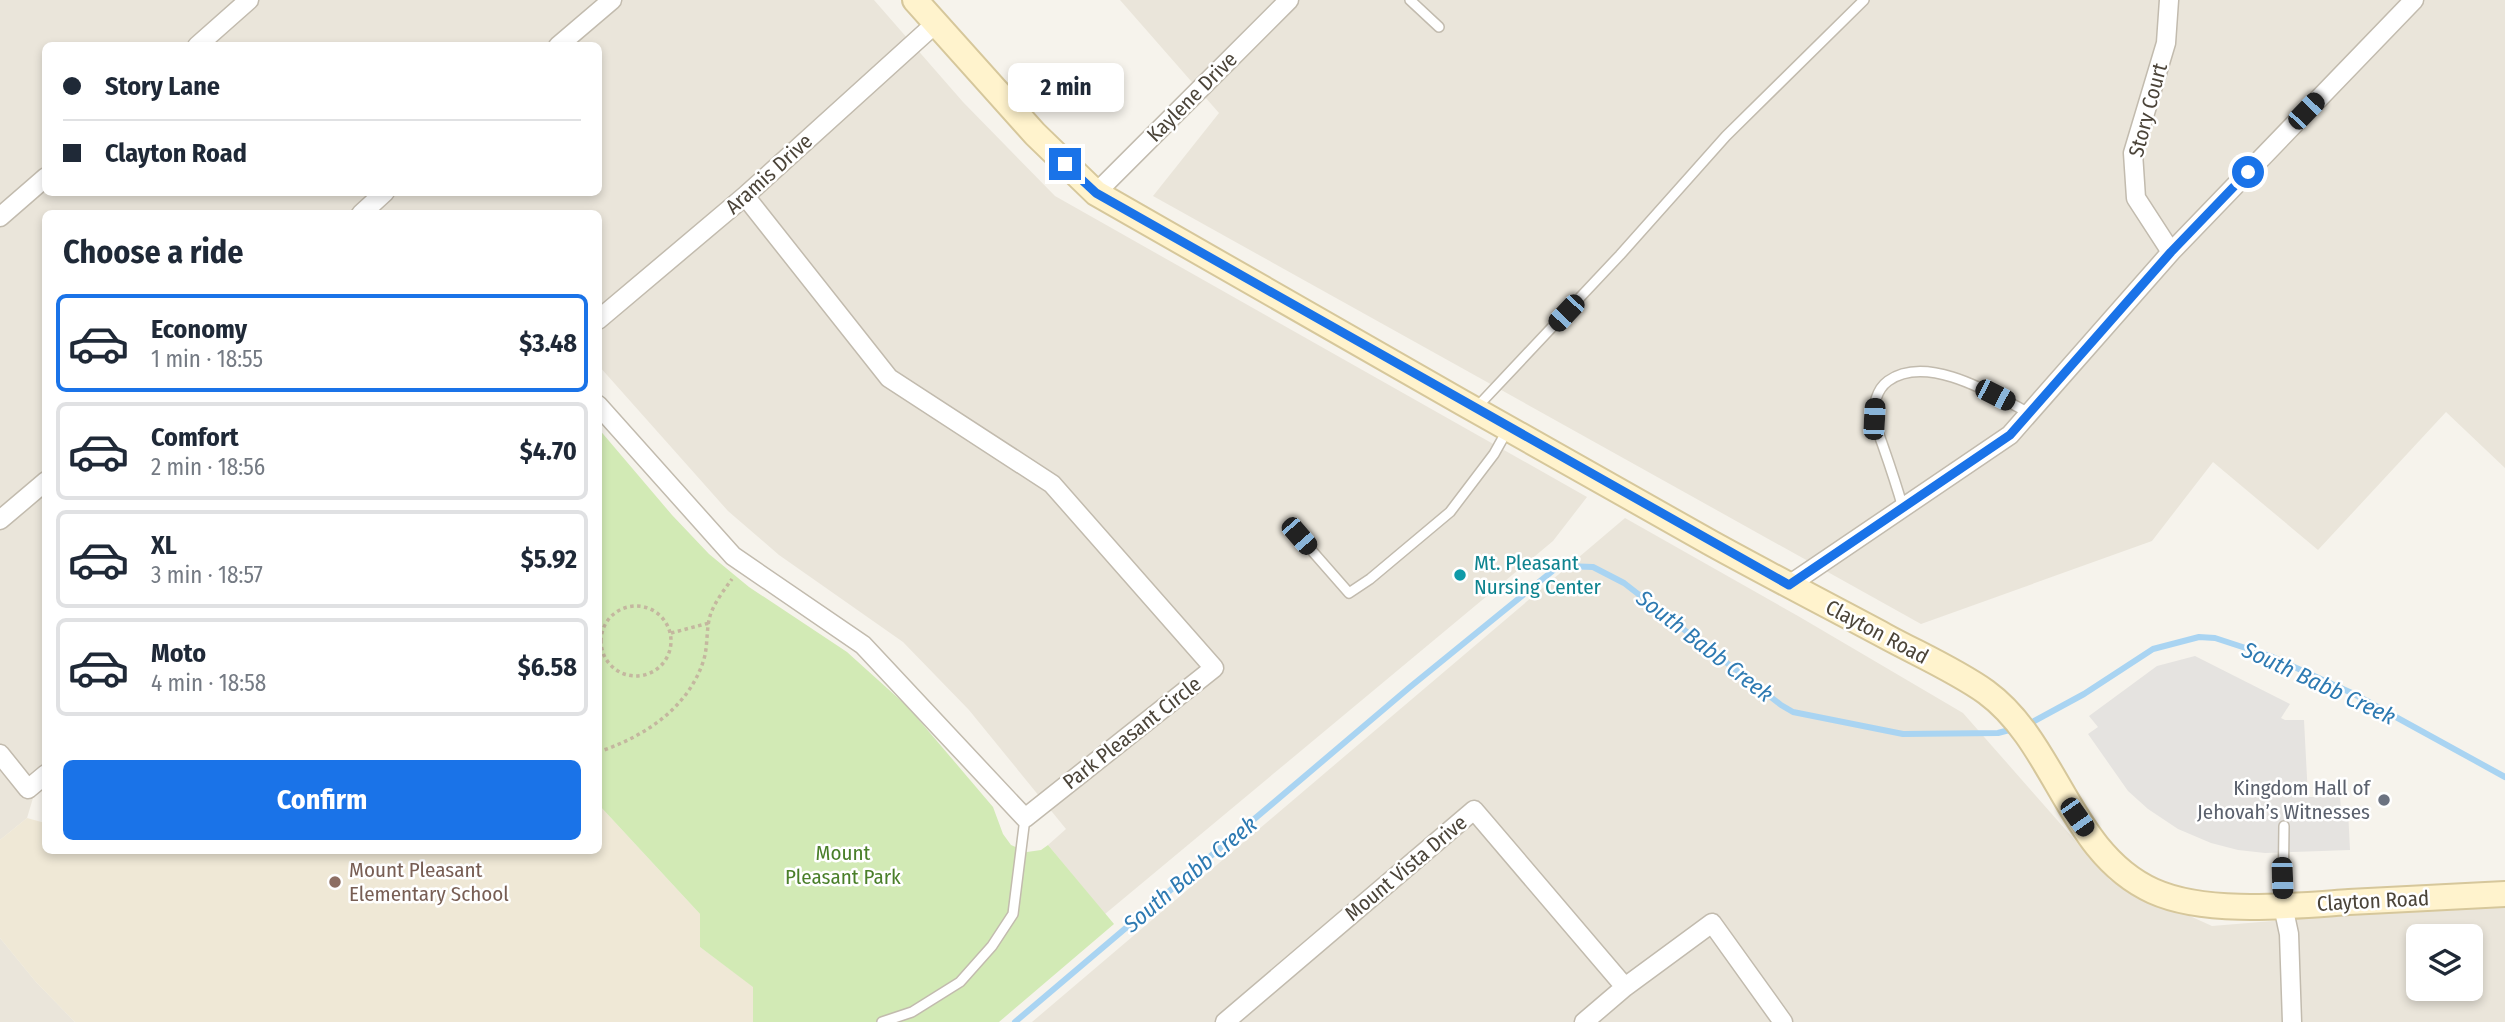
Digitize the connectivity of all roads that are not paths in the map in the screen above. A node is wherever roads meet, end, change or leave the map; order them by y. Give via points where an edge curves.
1 (249, 0) edge
2 (612, 0) edge
3 (915, 0) edge
4 (1289, 0) edge
5 (1410, 0) edge
6 (1864, 0) edge
7 (2169, 0) edge
8 (2414, 0) edge
9 (935, 24) junction
10 (1439, 27) dead end
11 (202, 42) edge
12 (563, 42) edge
13 (42, 180) edge
14 (1096, 193) junction
15 (380, 196) edge
16 (745, 196) junction
17 (365, 210) edge
18 (0, 217) edge
19 (2171, 252) junction
20 (602, 317) edge
21 (602, 409) edge
22 (1475, 409) junction
23 (2029, 413) junction
24 (1509, 428) junction
25 (42, 484) edge
26 (1903, 508) junction
27 (0, 520) edge
28 (1299, 536) dead end
29 (1789, 585) junction
30 (0, 754) edge
31 (42, 777) edge
32 (1025, 818) junction
33 (2284, 826) dead end
34 (2505, 894) edge
35 (2283, 906) junction
36 (1625, 987) junction
37 (882, 1022) edge
38 (1224, 1022) edge
39 (1584, 1022) edge
40 (1783, 1022) edge
41 (2292, 1022) edge

1 - 11 street
2 - 12 street
3 - 9 street, Clayton Road
4 - 14 street, Kaylene Drive
5 - 10 lane
6 - 22 lane via 1726,136
7 - 19 street, Story Court via 2166,43 2133,153 2136,198
8 - 19 street
9 - 14 street, Clayton Road
9 - 16 street, Aramis Drive
13 - 18 street
14 - 22 street, Clayton Road
15 - 17 street
16 - 20 street, Aramis Drive
16 - 32 street, Park Pleasant Circle via 889,378 1052,484 1214,668
19 - 23 street
21 - 32 street via 733,556 863,645
22 - 24 street, Clayton Road
23 - 26 street via 2010,435
23 - 26 lane via 1978,386 1943,375 1898,374 1883,385 1875,400 1874,419
24 - 28 lane via 1450,512 1349,593
24 - 29 street, Clayton Road
25 - 27 street
26 - 29 street
29 - 35 street, Clayton Road via 1986,693 2027,735 2092,839 2137,882 2190,901
30 - 31 street via 28,789
32 - 37 lane via 1013,914 992,946 960,982 912,1012
33 - 35 lane
34 - 35 street, Clayton Road
35 - 41 street via 2289,934
36 - 38 street, Mount Vista Drive via 1474,810
36 - 39 street
36 - 40 street via 1712,923

